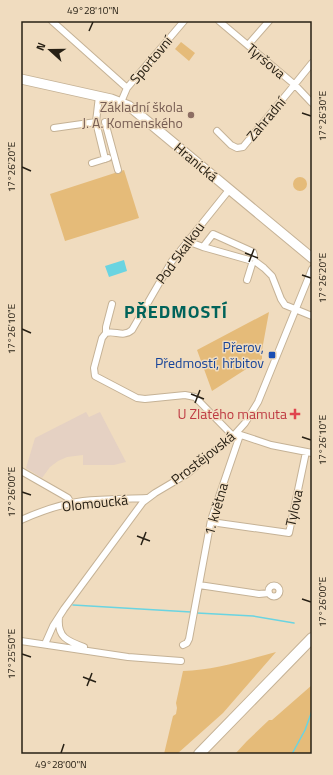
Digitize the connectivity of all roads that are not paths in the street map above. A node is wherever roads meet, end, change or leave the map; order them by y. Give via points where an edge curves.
1 (52, 21) edge
2 (184, 21) edge
3 (219, 21) edge
4 (269, 21) edge
5 (248, 46) junction
6 (312, 63) edge
7 (21, 79) edge
8 (294, 85) junction
9 (127, 88) junction
10 (99, 96) junction
11 (121, 102) junction
12 (312, 104) edge
13 (96, 122) junction
14 (105, 122) dead end
15 (54, 128) dead end
16 (217, 131) dead end
17 (114, 156) junction
18 (105, 159) junction
19 (92, 163) dead end
20 (118, 170) dead end
21 (229, 190) junction
22 (187, 241) junction
23 (203, 247) junction
24 (312, 258) edge
25 (253, 261) junction
26 (312, 269) edge
27 (247, 280) dead end
28 (112, 304) dead end
29 (295, 309) junction
30 (312, 316) edge
31 (106, 333) junction
32 (236, 434) junction
33 (309, 453) edge
34 (21, 471) edge
35 (147, 498) junction
36 (71, 503) junction
37 (21, 520) edge
38 (211, 522) junction
39 (198, 585) junction
40 (269, 593) dead end
41 (59, 616) junction
42 (312, 638) edge
43 (21, 641) edge
44 (45, 644) junction
45 (183, 645) dead end
46 (97, 652) junction
47 (181, 661) dead end
48 (200, 753) edge

1 - 9 street
2 - 9 street, Sportovní
3 - 5 street, Tyršova
4 - 5 street
5 - 8 street, Tyršova
6 - 8 street
7 - 10 main road, Hranická
8 - 12 street, Tyršova
8 - 16 street, Zahradní via 243,147 231,145
9 - 11 street, Sportovní
10 - 11 main road, Hranická
10 - 13 street
11 - 21 main road, Hranická
13 - 15 street
13 - 18 street
14 - 17 street
17 - 18 street
17 - 20 street
18 - 19 street
21 - 22 street, Pod Skalkou
21 - 24 main road, Hranická
22 - 23 street
22 - 31 street, Pod Skalkou via 164,272 132,330 125,334
23 - 25 street
23 - 25 street via 213,234 253,252
25 - 27 street
25 - 29 street via 272,276 284,303
26 - 29 street, Prostějovská
28 - 31 street
29 - 30 street
29 - 32 street, Prostějovská via 255,408
31 - 32 street via 102,338 94,368 97,377 137,398 185,395 195,397
32 - 33 street via 274,446
32 - 35 street, Prostějovská via 184,476
32 - 38 street, 1. května
33 - 38 street, Tylova via 288,533
34 - 36 street via 64,495
35 - 36 street, Olomoucká
35 - 41 street, Prostějovská
36 - 37 street, Olomoucká
38 - 39 street, 1. května
39 - 40 street via 259,594
39 - 45 street, 1. května via 187,643
41 - 44 street, Prostějovská
41 - 46 street via 59,627 65,639
42 - 48 main road
43 - 44 street
44 - 46 street
46 - 47 street

